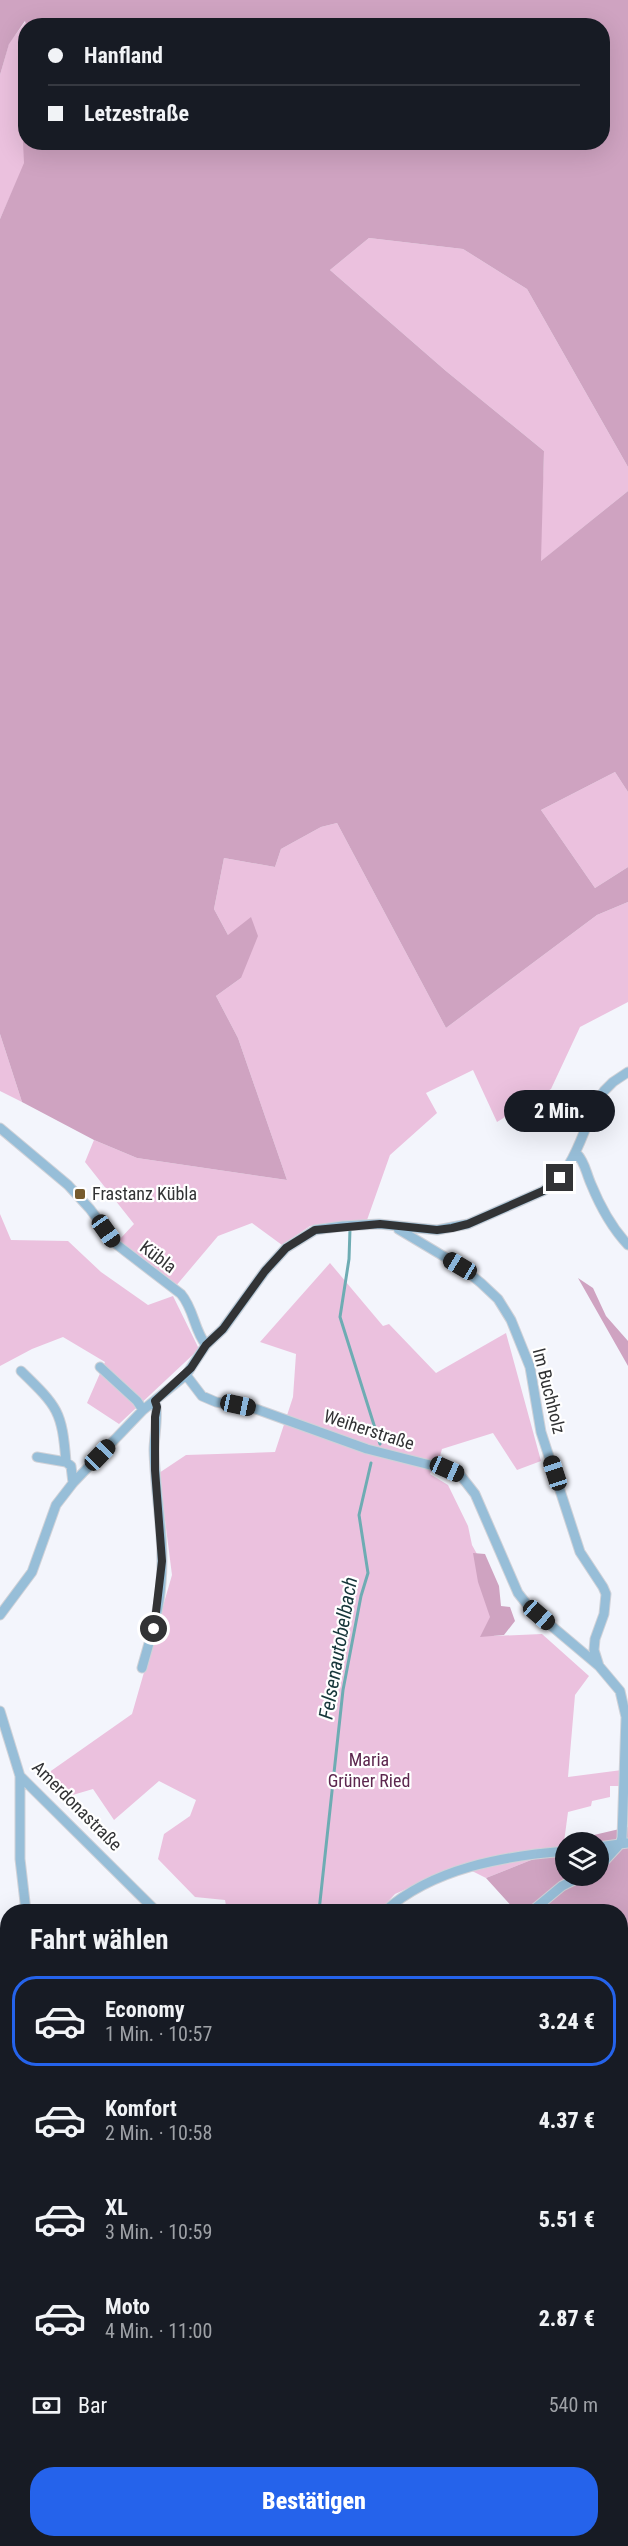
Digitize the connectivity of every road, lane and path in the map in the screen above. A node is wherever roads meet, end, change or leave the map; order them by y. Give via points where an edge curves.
1 (628, 1072) edge
2 (0, 1128) edge
3 (577, 1154) junction
4 (394, 1226) junction
5 (628, 1245) edge
6 (206, 1345) junction
7 (100, 1367) dead end
8 (21, 1371) dead end
9 (186, 1375) junction
10 (155, 1401) junction
11 (143, 1410) junction
12 (37, 1457) dead end
13 (66, 1462) junction
14 (73, 1483) junction
15 (0, 1615) edge
16 (598, 1666) junction
17 (142, 1668) dead end
18 (0, 1711) edge
19 (20, 1776) junction
20 (624, 1843) edge
21 (609, 1845) edge
22 (555, 1852) edge
23 (609, 1857) edge
24 (562, 1886) edge
25 (25, 1904) edge
26 (149, 1904) edge
27 (394, 1904) edge
28 (540, 1904) edge

1 - 3 street via 613,1082 598,1101
2 - 6 street, Kübla via 75,1192 116,1244 181,1294 189,1303
3 - 4 street via 552,1185 468,1224 437,1230
3 - 5 street via 607,1218
4 - 6 street via 315,1230 286,1248
4 - 16 street, Im Buchholz via 460,1266 498,1299 511,1320 530,1367 541,1432 580,1552 606,1594 595,1640
6 - 9 street
7 - 11 street
8 - 13 street via 47,1396 61,1418
9 - 10 street
9 - 16 street, Weiherstraße via 202,1396 216,1402 256,1409 367,1449 461,1476 475,1494 518,1593
10 - 11 street
10 - 17 street via 154,1459 162,1582 154,1633
11 - 14 street
12 - 13 street
13 - 14 street via 71,1466
14 - 15 street via 56,1505 32,1572
16 - 20 street via 616,1684 626,1707
18 - 19 street, Amerdonastraße
19 - 25 street via 20,1859
19 - 26 street, Amerdonastraße
20 - 21 street
20 - 23 street
22 - 27 street via 521,1855 463,1869
24 - 28 street

